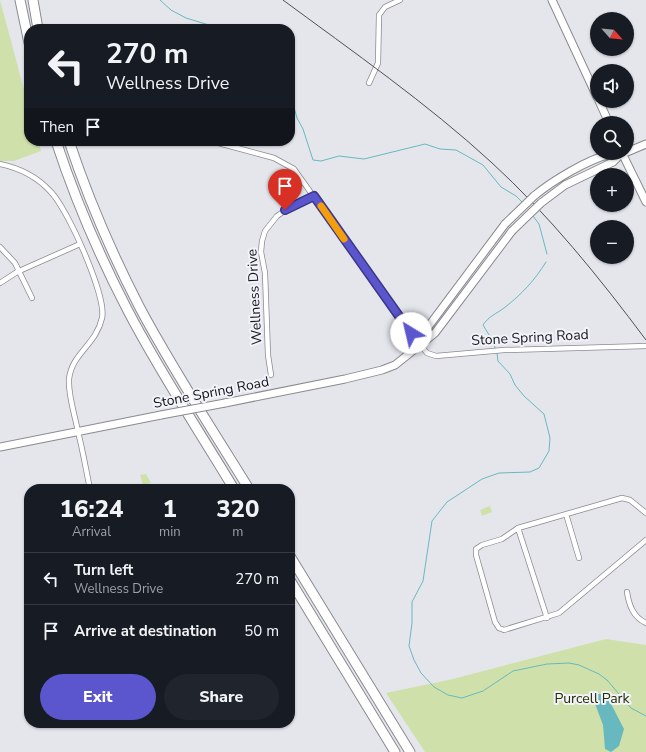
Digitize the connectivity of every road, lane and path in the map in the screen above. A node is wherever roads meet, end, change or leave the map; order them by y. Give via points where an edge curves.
1 (20, 0) edge
2 (33, 0) edge
3 (400, 0) edge
4 (552, 0) edge
5 (25, 24) edge
6 (37, 24) edge
7 (590, 82) edge
8 (369, 83) dead end
9 (646, 144) edge
10 (58, 146) edge
11 (71, 146) edge
12 (231, 146) edge
13 (634, 149) edge
14 (596, 160) edge
15 (615, 160) edge
16 (626, 160) edge
17 (0, 164) edge
18 (314, 196) junction
19 (646, 202) edge
20 (80, 244) junction
21 (0, 247) edge
22 (19, 271) junction
23 (0, 283) edge
24 (32, 298) dead end
25 (420, 345) junction
26 (646, 346) edge
27 (271, 375) dead end
28 (78, 432) junction
29 (0, 447) edge
30 (89, 484) edge
31 (231, 484) edge
32 (246, 484) edge
33 (646, 513) edge
34 (566, 514) junction
35 (518, 528) junction
36 (646, 540) edge
37 (580, 558) dead end
38 (295, 564) edge
39 (295, 588) edge
40 (627, 592) dead end
41 (547, 618) junction
42 (646, 623) edge
43 (396, 752) edge
44 (410, 752) edge

1 - 5 highway
2 - 6 highway
3 - 8 street via 385,7 379,15 378,63
4 - 7 main road
9 - 13 main road
10 - 31 highway via 81,211 115,285 155,360
11 - 32 highway via 102,228 134,296
12 - 18 street via 264,154 286,163 298,172
14 - 25 main road, Stone Spring Road, bridge via 545,186 505,224 428,327
15 - 25 main road, Stone Spring Road, bridge via 565,186 540,203 512,230 435,333
16 - 19 main road
17 - 20 street via 26,173 51,191 64,208
18 - 25 street
18 - 27 street, Wellness Drive via 277,216 270,223 262,241
20 - 22 street
20 - 28 street via 101,298 103,311 96,334 76,358 70,372 69,388
21 - 22 street
22 - 23 street
22 - 24 street
25 - 26 street, Stone Spring Road via 427,353 436,356 504,350
25 - 28 main road, Stone Spring Road, bridge via 395,365 382,370
28 - 29 main road, Stone Spring Road
28 - 30 street
33 - 34 street via 630,500 623,498
34 - 35 street
34 - 37 street
35 - 41 street
35 - 41 street via 502,539 476,549 496,622 499,628 504,630
36 - 41 street via 559,614
38 - 44 highway
39 - 43 highway
40 - 42 street via 632,610

